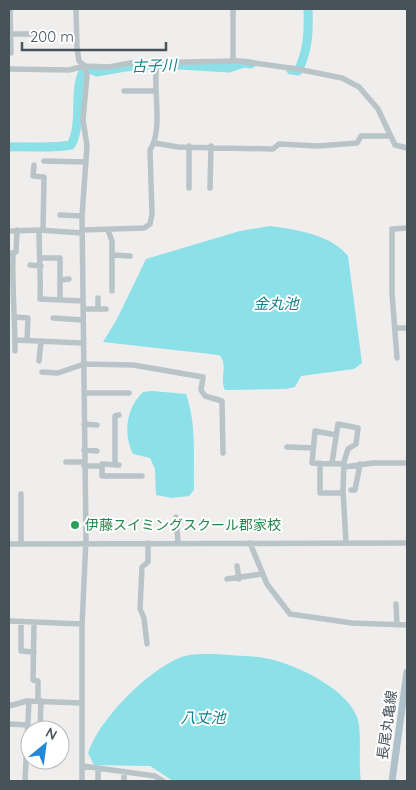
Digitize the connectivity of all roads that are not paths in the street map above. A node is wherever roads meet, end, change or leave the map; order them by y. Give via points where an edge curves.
1 (10, 9) edge
2 (76, 9) edge
3 (233, 9) edge
4 (11, 34) junction
5 (32, 34) dead end
6 (11, 52) dead end
7 (233, 61) junction
8 (157, 64) junction
9 (85, 67) junction
10 (9, 69) edge
11 (124, 91) dead end
12 (155, 91) junction
13 (390, 136) junction
14 (154, 144) junction
15 (189, 146) junction
16 (211, 146) junction
17 (407, 148) edge
18 (44, 161) dead end
19 (86, 162) junction
20 (34, 165) dead end
21 (189, 188) dead end
22 (210, 188) dead end
23 (60, 215) dead end
24 (82, 216) junction
25 (407, 228) edge
26 (39, 230) junction
27 (108, 230) junction
28 (82, 232) junction
29 (36, 244) dead end
30 (11, 254) edge
31 (112, 255) junction
32 (130, 256) dead end
33 (41, 258) junction
34 (30, 265) dead end
35 (41, 266) junction
36 (68, 279) dead end
37 (60, 280) junction
38 (112, 291) dead end
39 (98, 298) dead end
40 (60, 300) junction
41 (83, 301) junction
42 (82, 309) junction
43 (98, 309) junction
44 (106, 309) dead end
45 (15, 317) junction
46 (53, 319) dead end
47 (82, 320) junction
48 (396, 328) junction
49 (407, 328) edge
50 (15, 340) junction
51 (27, 340) junction
52 (40, 341) junction
53 (82, 343) junction
54 (15, 351) dead end
55 (397, 358) dead end
56 (39, 361) dead end
57 (84, 364) junction
58 (42, 372) dead end
59 (85, 393) junction
60 (129, 394) dead end
61 (119, 415) dead end
62 (84, 424) junction
63 (97, 425) dead end
64 (336, 435) junction
65 (287, 448) dead end
66 (314, 448) junction
67 (84, 450) junction
68 (97, 451) dead end
69 (222, 453) dead end
70 (66, 462) dead end
71 (407, 463) edge
72 (84, 464) junction
73 (320, 464) junction
74 (332, 464) junction
75 (360, 464) junction
76 (344, 465) junction
77 (102, 466) junction
78 (142, 476) dead end
79 (351, 490) dead end
80 (344, 493) junction
81 (21, 494) dead end
82 (176, 517) dead end
83 (148, 543) junction
84 (178, 543) junction
85 (250, 543) junction
86 (346, 543) junction
87 (407, 543) edge
88 (9, 544) edge
89 (21, 544) junction
90 (85, 544) junction
91 (236, 566) dead end
92 (262, 574) junction
93 (239, 579) junction
94 (227, 580) dead end
95 (396, 604) dead end
96 (9, 621) edge
97 (21, 622) junction
98 (34, 623) junction
99 (82, 624) junction
100 (397, 624) junction
101 (407, 625) edge
102 (147, 644) dead end
103 (34, 652) junction
104 (407, 672) edge
105 (29, 701) junction
106 (39, 701) junction
107 (82, 703) junction
108 (9, 706) edge
109 (28, 720) edge
110 (40, 720) edge
111 (83, 766) junction
112 (98, 770) junction
113 (124, 773) junction
114 (82, 781) edge
115 (98, 781) edge
116 (124, 781) edge
117 (163, 781) edge
118 (392, 781) edge

1 - 4 street
2 - 9 street via 79,61
3 - 7 street
4 - 5 street
4 - 6 street
7 - 8 street
7 - 13 street via 268,64 351,82 367,94 378,109
8 - 9 street
8 - 12 street
9 - 10 street via 68,70
9 - 19 street via 83,120
11 - 12 street
12 - 14 street
13 - 16 street via 361,136 358,143 318,146 279,144 273,149
13 - 17 street via 397,147
14 - 15 street
14 - 27 street via 150,150 150,224 144,228
15 - 16 street
15 - 21 street
16 - 22 street
18 - 19 street
19 - 24 street
20 - 26 street via 34,176 44,177
23 - 24 street
24 - 28 street
25 - 48 street via 392,228 392,293
26 - 28 street
26 - 29 street
26 - 30 street via 14,230 16,252
26 - 33 street
27 - 28 street
27 - 31 street
28 - 41 street
30 - 45 street
31 - 32 street
31 - 38 street
33 - 35 street
33 - 37 street via 60,258
34 - 35 street
35 - 40 street via 40,299
36 - 37 street
37 - 40 street
39 - 43 street
40 - 41 street
41 - 42 street
42 - 43 street
42 - 47 street
43 - 44 street
45 - 50 street
45 - 51 street via 28,318
46 - 47 street
47 - 53 street
48 - 49 street
48 - 55 street
50 - 51 street
50 - 54 street
51 - 52 street
52 - 53 street
52 - 56 street
53 - 57 street
57 - 58 street via 58,373
57 - 59 street
57 - 69 street via 133,365 203,374 200,390 205,396 222,401
59 - 60 street
59 - 62 street
61 - 77 street via 115,416 117,465
62 - 63 street
62 - 67 street
64 - 66 street via 315,431
64 - 74 street
64 - 76 street via 338,424 358,428 356,444 348,448
65 - 66 street
66 - 73 street via 312,464
67 - 68 street
67 - 72 street
70 - 72 street
71 - 75 street
72 - 77 street
72 - 90 street
73 - 74 street
73 - 80 street via 320,493
74 - 76 street
75 - 76 street
75 - 79 street via 355,490
76 - 80 street
77 - 78 street via 102,476
80 - 86 street
81 - 89 street
82 - 84 street
83 - 84 street
83 - 90 street
83 - 102 street via 148,562 142,567 140,609
84 - 85 street
85 - 86 street
85 - 92 street
86 - 87 street
88 - 89 street
89 - 90 street
90 - 99 street
91 - 93 street
92 - 93 street
92 - 100 street via 294,616
93 - 94 street
95 - 100 street
96 - 97 street
97 - 98 street
97 - 103 street via 21,651
98 - 99 street
98 - 103 street
99 - 107 street
100 - 101 street
103 - 106 street via 34,680 38,681
104 - 118 main road, 長尾丸亀線
105 - 106 street
105 - 108 street
105 - 109 street
106 - 107 street
106 - 110 street
107 - 111 street
111 - 112 street
111 - 114 street
112 - 113 street
112 - 115 street
113 - 116 street
113 - 117 street via 156,776

